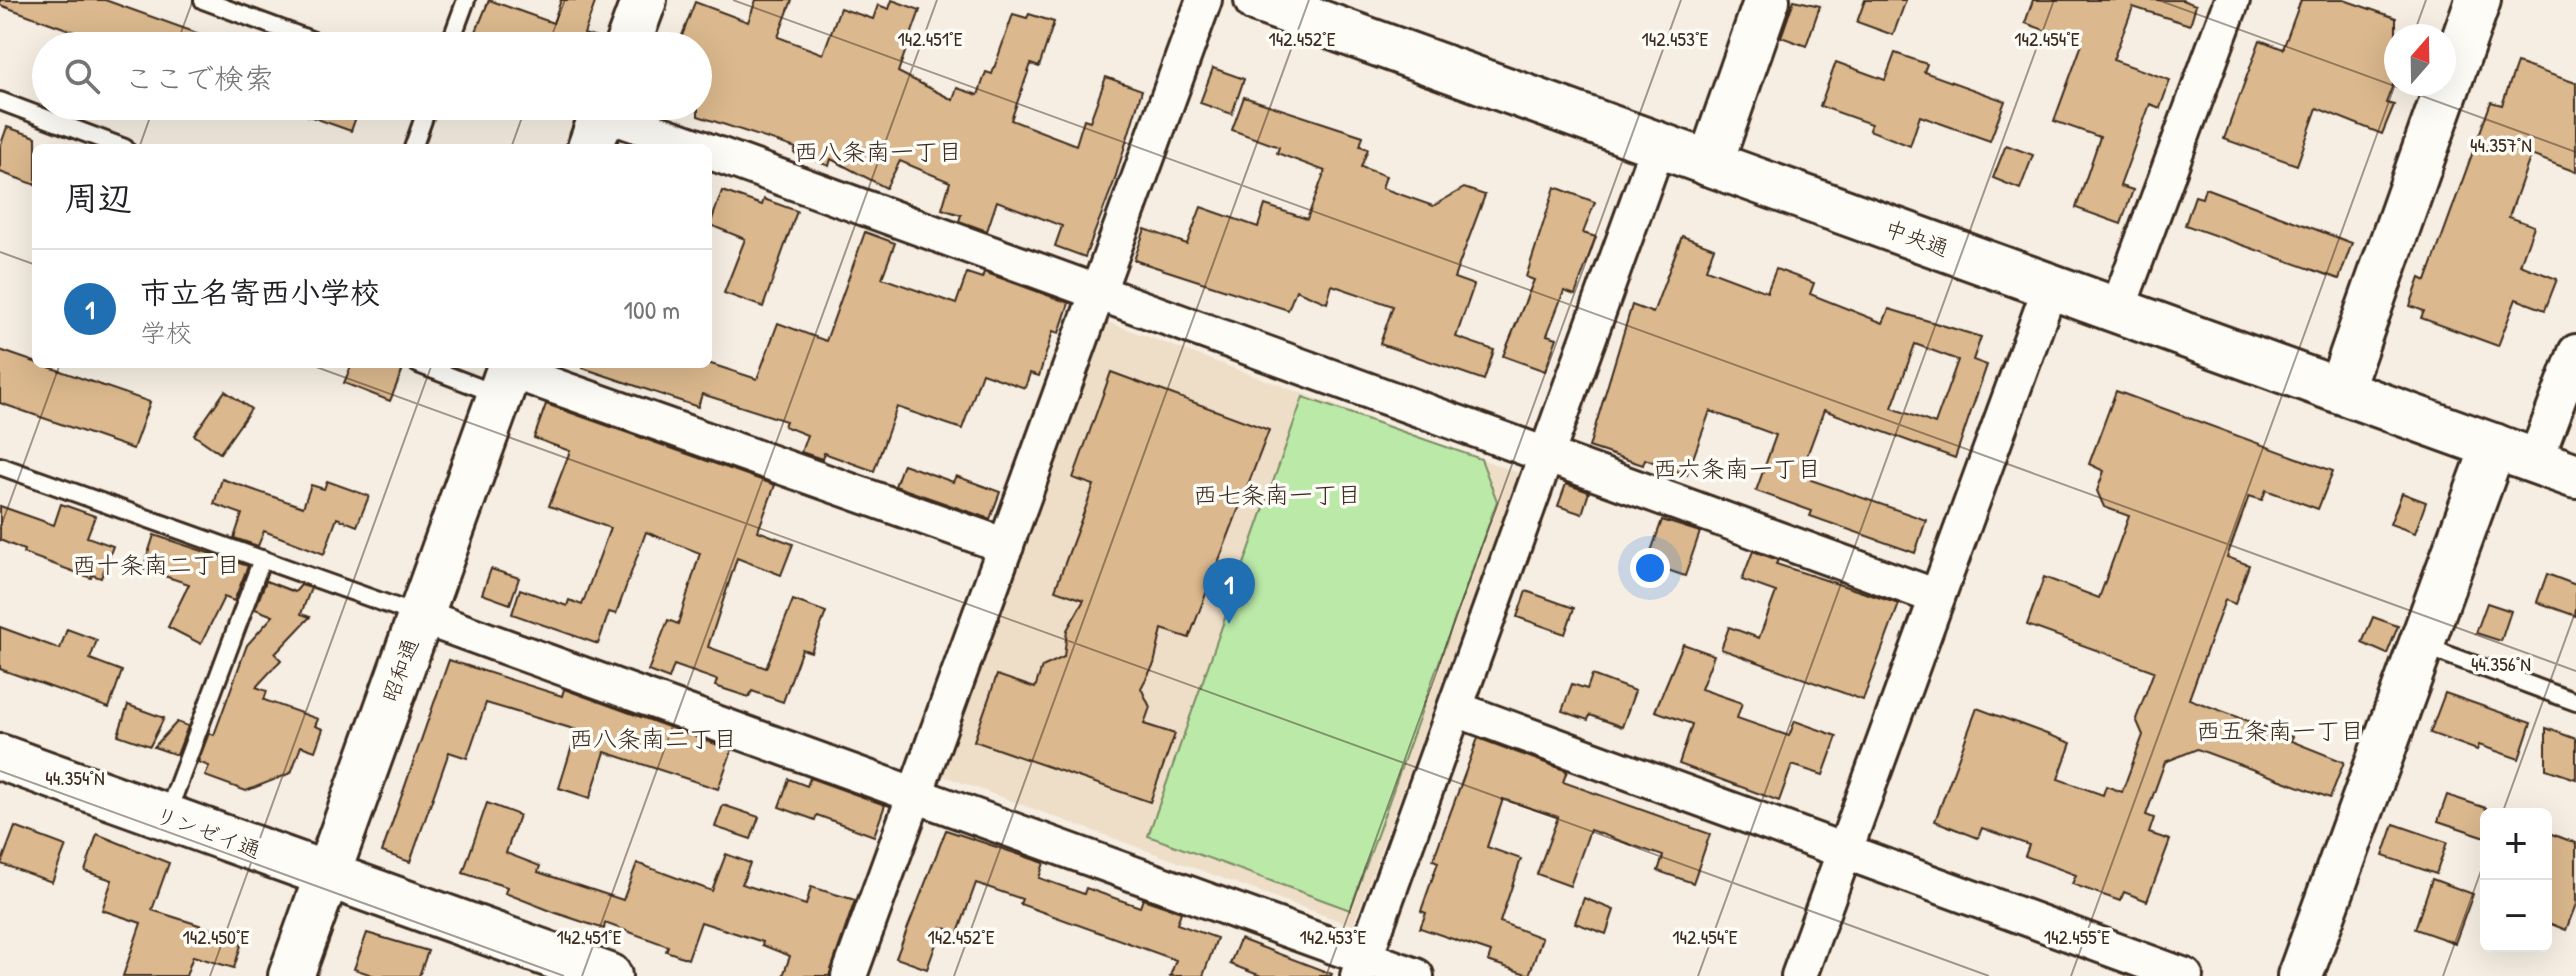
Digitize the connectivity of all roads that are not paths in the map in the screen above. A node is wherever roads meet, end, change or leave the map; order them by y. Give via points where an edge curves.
1 (203, 0) edge
2 (466, 0) edge
3 (644, 0) edge
4 (1204, 0) edge
5 (1257, 0) edge
6 (1767, 0) edge
7 (2232, 0) edge
8 (2478, 0) edge
9 (1339, 14) edge
10 (289, 32) edge
11 (454, 32) edge
12 (632, 32) edge
13 (0, 101) edge
14 (32, 113) edge
15 (51, 120) edge
16 (423, 120) edge
17 (599, 122) edge
18 (114, 144) edge
19 (414, 144) edge
20 (685, 144) edge
21 (1658, 146) junction
22 (712, 152) edge
23 (1710, 164) junction
24 (2051, 285) junction
25 (1098, 292) junction
26 (2118, 308) junction
27 (2576, 352) edge
28 (447, 368) edge
29 (506, 376) edge
30 (2340, 390) junction
31 (2494, 446) junction
32 (1547, 456) junction
33 (2535, 461) junction
34 (0, 466) edge
35 (2576, 476) edge
36 (1006, 546) junction
37 (262, 559) junction
38 (1937, 597) junction
39 (420, 616) junction
40 (2422, 646) junction
41 (2576, 702) edge
42 (1456, 709) junction
43 (0, 757) edge
44 (915, 794) junction
45 (166, 817) junction
46 (1846, 852) junction
47 (326, 874) junction
48 (1362, 967) edge
49 (585, 972) edge
50 (291, 976) edge
51 (849, 976) edge
52 (1416, 976) edge
53 (1799, 976) edge
54 (2185, 976) edge
55 (2300, 976) edge

1 - 10 lane
2 - 11 lane
3 - 12 street
4 - 25 street
5 - 9 street, 中央通
6 - 23 street
7 - 26 street
8 - 30 street
9 - 21 street, 中央通
13 - 14 lane
15 - 18 lane
16 - 19 lane
17 - 20 street
21 - 23 street, 中央通
21 - 32 street
22 - 25 street
23 - 24 street, 中央通
24 - 26 street, 中央通
24 - 38 street
25 - 32 street
25 - 36 street
26 - 30 street, 中央通
27 - 33 street
28 - 29 lane
29 - 36 street
29 - 39 street, 昭和通
30 - 31 street, 中央通
31 - 33 street, 中央通
31 - 40 street
32 - 38 street
32 - 42 street
33 - 35 street, 中央通
34 - 37 lane
36 - 44 street
37 - 39 lane
37 - 45 lane
38 - 46 street
39 - 44 street
39 - 47 street, 昭和通
40 - 41 lane
40 - 55 street
42 - 46 street
42 - 48 street
43 - 45 street, リンゼイ通
44 - 48 street
44 - 51 street
45 - 47 street, リンゼイ通
46 - 53 street
46 - 54 street
47 - 49 street, リンゼイ通
47 - 50 street, 昭和通
48 - 52 street

